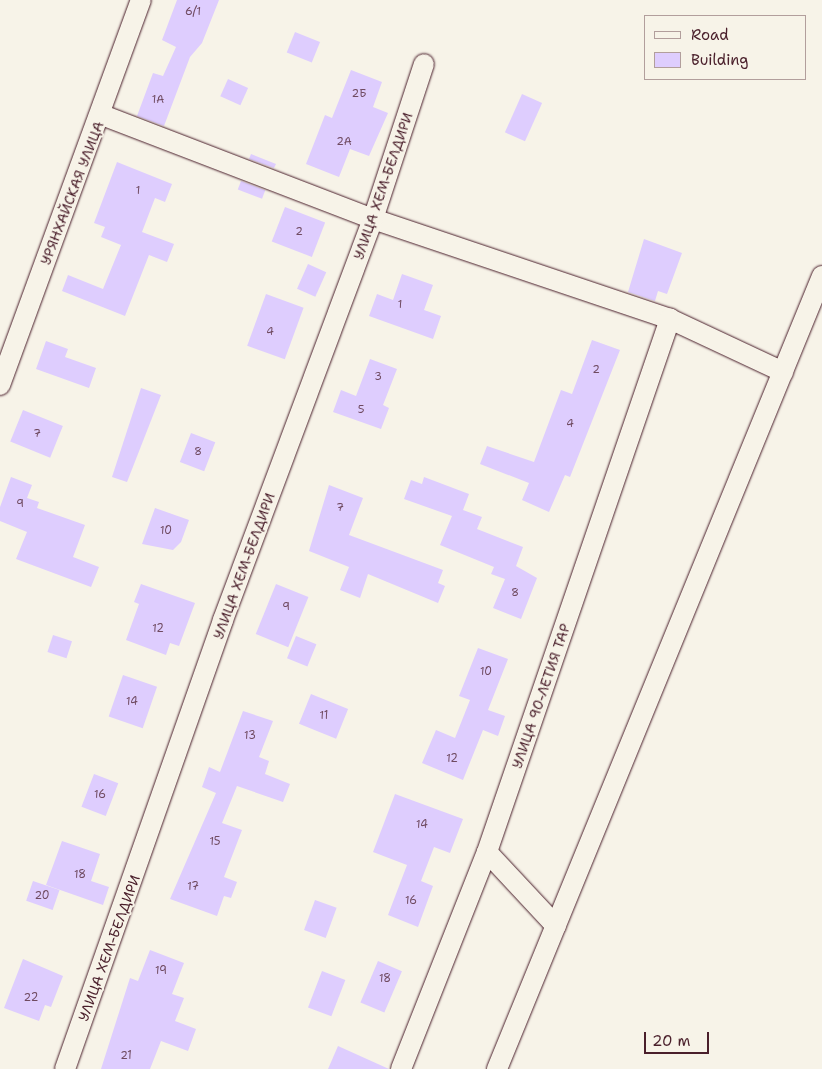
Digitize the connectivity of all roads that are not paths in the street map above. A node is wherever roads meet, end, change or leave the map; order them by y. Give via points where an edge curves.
1 (141, 0) edge
2 (424, 64) dead end
3 (102, 115) junction
4 (373, 219) junction
5 (822, 276) edge
6 (670, 319) junction
7 (783, 372) junction
8 (0, 385) edge
9 (487, 852) junction
10 (556, 926) junction
11 (65, 1069) edge
12 (401, 1069) edge
13 (497, 1069) edge

1 - 3 street, УРЯНХАЙСКАЯ УЛИЦА
2 - 4 street, УЛИЦА ХЕМ-БЕЛДИРИ
3 - 4 street
3 - 8 street, УРЯНХАЙСКАЯ УЛИЦА
4 - 6 street
4 - 11 street, УЛИЦА ХЕМ-БЕЛДИРИ via 227,610
5 - 7 street
6 - 7 street
6 - 9 street, УЛИЦА 90-ЛЕТИЯ ТАР
7 - 10 street
9 - 10 street
9 - 12 street, УЛИЦА 90-ЛЕТИЯ ТАР
10 - 13 street

